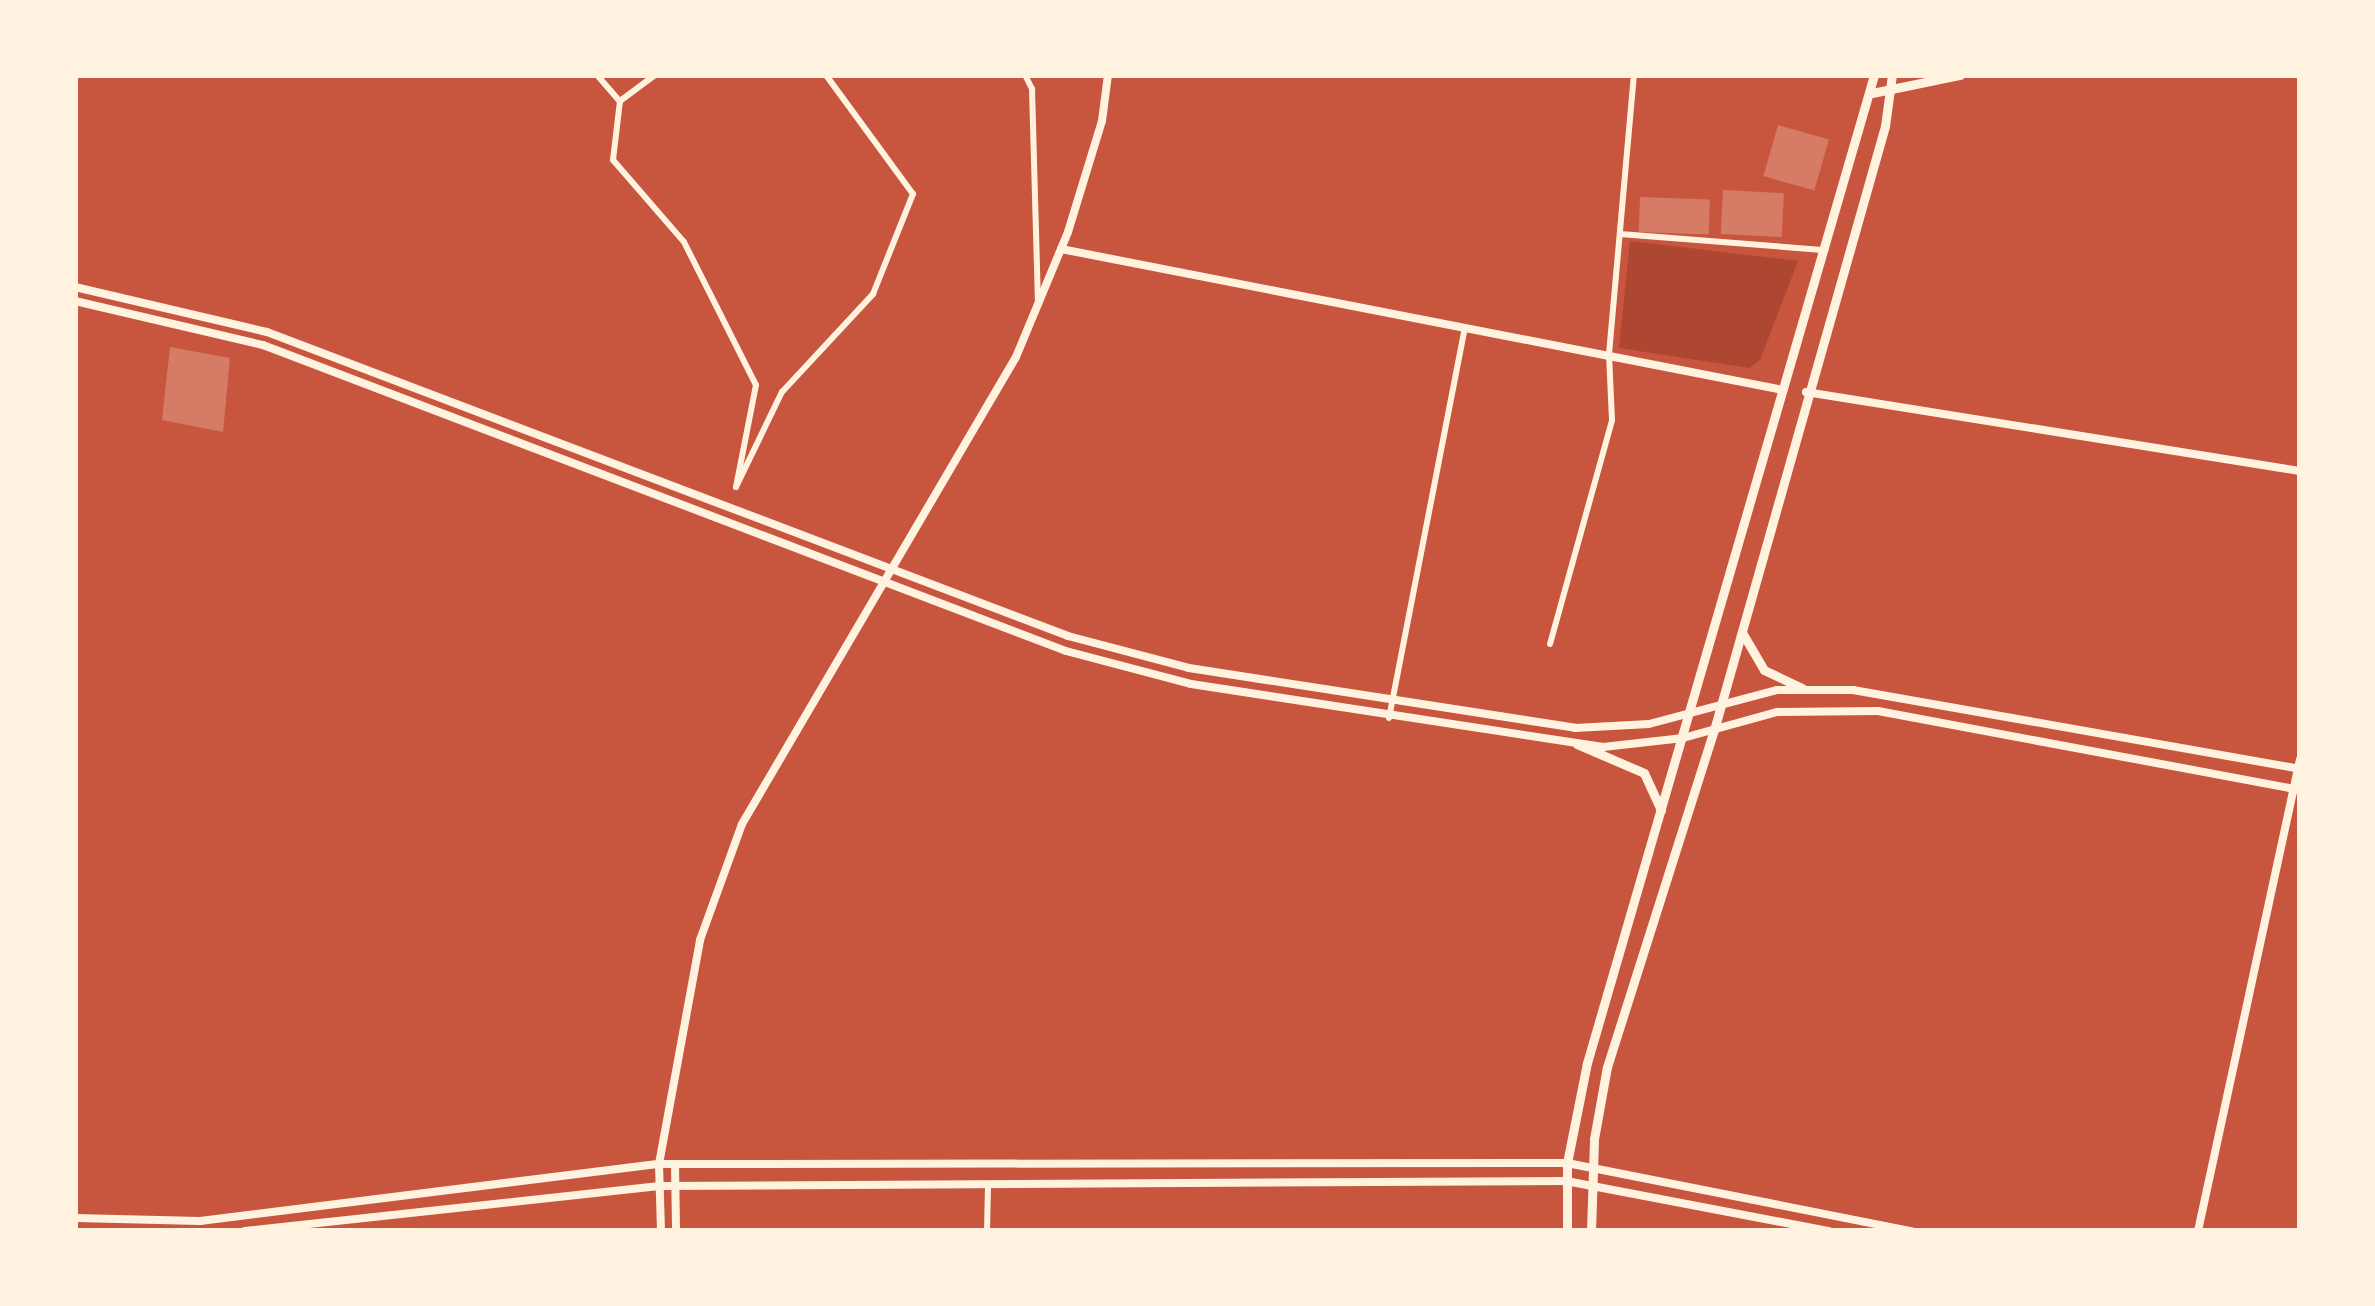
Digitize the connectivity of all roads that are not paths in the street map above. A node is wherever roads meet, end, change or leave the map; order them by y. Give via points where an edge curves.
1 (597, 75) edge
2 (655, 75) edge
3 (826, 75) edge
4 (1024, 75) edge
5 (1108, 75) edge
6 (1634, 75) edge
7 (1892, 75) edge
8 (1960, 75) edge
9 (1874, 76) edge
10 (1891, 92) junction
11 (1872, 93) junction
12 (620, 101) junction
13 (1620, 234) junction
14 (1061, 249) junction
15 (1825, 250) junction
16 (75, 287) edge
17 (75, 301) edge
18 (1038, 304) junction
19 (1466, 327) junction
20 (1609, 355) junction
21 (1783, 390) junction
22 (1806, 392) junction
23 (2300, 471) edge
24 (889, 566) junction
25 (886, 579) junction
26 (1742, 628) junction
27 (1550, 644) dead end
28 (1802, 688) junction
29 (1394, 701) junction
30 (1721, 703) junction
31 (1689, 715) junction
32 (1389, 718) junction
33 (1714, 730) junction
34 (1683, 738) junction
35 (1577, 744) junction
36 (2299, 766) edge
37 (2297, 790) edge
38 (1662, 814) junction
39 (1567, 1163) junction
40 (659, 1164) junction
41 (675, 1164) junction
42 (1592, 1165) junction
43 (1566, 1181) junction
44 (1591, 1183) junction
45 (660, 1186) junction
46 (675, 1186) junction
47 (988, 1187) junction
48 (75, 1218) edge
49 (201, 1226) edge
50 (245, 1231) edge
51 (661, 1231) edge
52 (676, 1231) edge
53 (987, 1231) edge
54 (1567, 1231) edge
55 (1591, 1231) edge
56 (1829, 1231) edge
57 (1912, 1231) edge
58 (2198, 1231) edge

1 - 12 street
2 - 12 street
3 - 12 street via 913,194 873,294 782,392 736,487 756,385 684,242 613,160
4 - 18 street via 1032,89
5 - 14 main road via 1102,121
6 - 13 street
7 - 9 main road
7 - 10 main road
8 - 10 main road
9 - 11 main road
10 - 11 main road
10 - 22 main road
11 - 15 main road
13 - 15 street
13 - 20 street
14 - 18 main road
14 - 19 main road
15 - 21 main road
16 - 24 main road via 267,332
17 - 25 main road via 263,345
18 - 24 main road via 1016,357
19 - 20 main road
19 - 29 street
20 - 21 main road
20 - 27 street via 1612,421
21 - 31 main road
22 - 23 main road
22 - 26 main road
24 - 25 main road
24 - 29 main road via 1125,653
25 - 32 main road via 1123,668
25 - 40 main road via 742,824 700,940
26 - 28 main road via 1764,670
26 - 30 main road
28 - 30 main road
28 - 36 main road via 1902,697
29 - 31 main road via 1575,728
29 - 32 street
30 - 31 main road
30 - 33 main road
31 - 34 main road
32 - 35 main road
33 - 34 main road
33 - 37 main road via 1777,712 1877,711
33 - 42 main road via 1607,1066
34 - 35 main road
34 - 38 main road
35 - 38 main road via 1644,773
36 - 37 main road
37 - 58 main road
38 - 39 main road via 1587,1063
39 - 41 main road
39 - 42 main road
39 - 43 main road
40 - 41 main road
40 - 45 main road
40 - 49 main road
41 - 46 main road
42 - 44 main road
42 - 57 main road
43 - 44 main road
43 - 47 main road
43 - 54 main road
44 - 55 main road
44 - 56 main road
45 - 46 main road
45 - 50 main road
45 - 51 main road
46 - 47 main road
46 - 52 main road
47 - 53 street
48 - 49 main road

